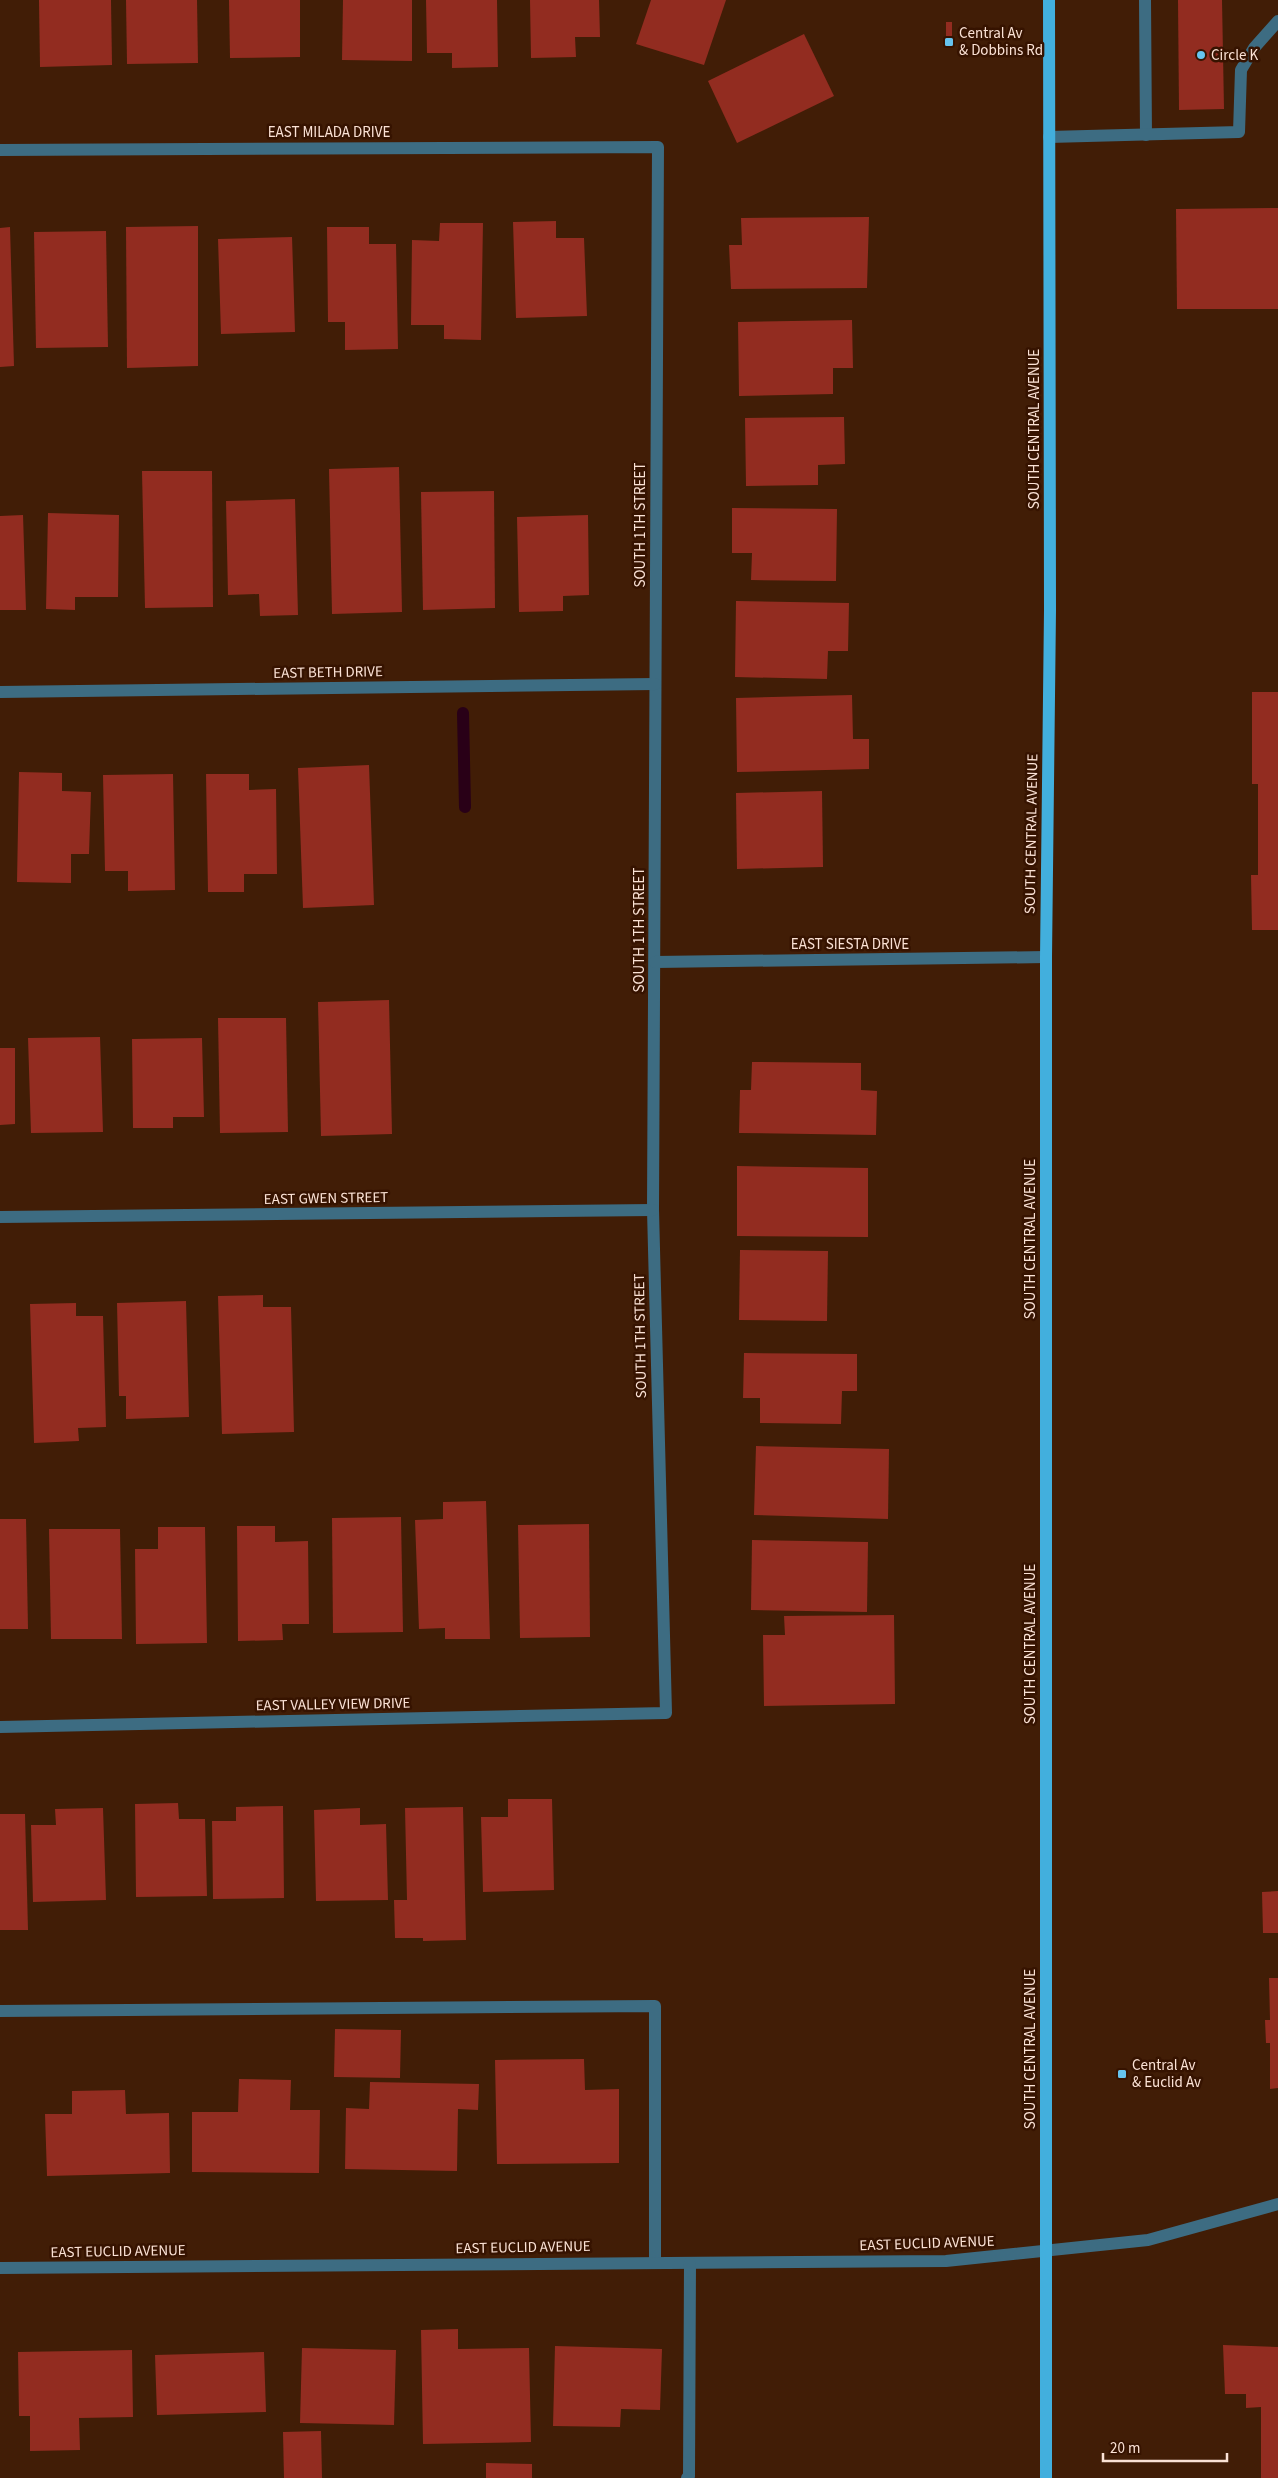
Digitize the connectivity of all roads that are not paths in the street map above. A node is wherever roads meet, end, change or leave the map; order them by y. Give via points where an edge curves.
1 (1049, 0) edge
2 (1145, 0) edge
3 (1278, 21) edge
4 (1146, 135) junction
5 (1050, 137) junction
6 (658, 147) joint
7 (0, 150) edge
8 (656, 684) junction
9 (0, 692) edge
10 (1046, 957) junction
11 (655, 962) junction
12 (653, 1210) junction
13 (0, 1217) edge
14 (666, 1713) joint
15 (0, 1727) edge
16 (0, 2011) edge
17 (1278, 2204) edge
18 (1046, 2252) junction
19 (656, 2262) junction
20 (690, 2263) junction
21 (0, 2268) edge
22 (687, 2478) edge
23 (1046, 2478) edge

1 - 5 main road, SOUTH CENTRAL AVENUE
2 - 4 street
3 - 4 street via 1254,48 1241,70 1239,132
4 - 5 street
5 - 10 main road, SOUTH CENTRAL AVENUE
6 - 7 street, EAST MILADA DRIVE
6 - 8 street, SOUTH 1TH STREET
8 - 9 street, EAST BETH DRIVE
8 - 11 street, SOUTH 1TH STREET
10 - 11 street, EAST SIESTA DRIVE
10 - 18 main road, SOUTH CENTRAL AVENUE
11 - 12 street, SOUTH 1TH STREET
12 - 13 street, EAST GWEN STREET
12 - 14 street, SOUTH 1TH STREET
14 - 15 street, EAST VALLEY VIEW DRIVE
16 - 19 street via 655,2006
17 - 18 street, EAST EUCLID AVENUE via 1148,2240
18 - 20 street, EAST EUCLID AVENUE via 946,2261
18 - 23 main road, SOUTH CENTRAL AVENUE
19 - 20 street, EAST EUCLID AVENUE
19 - 21 street, EAST EUCLID AVENUE
20 - 22 street

